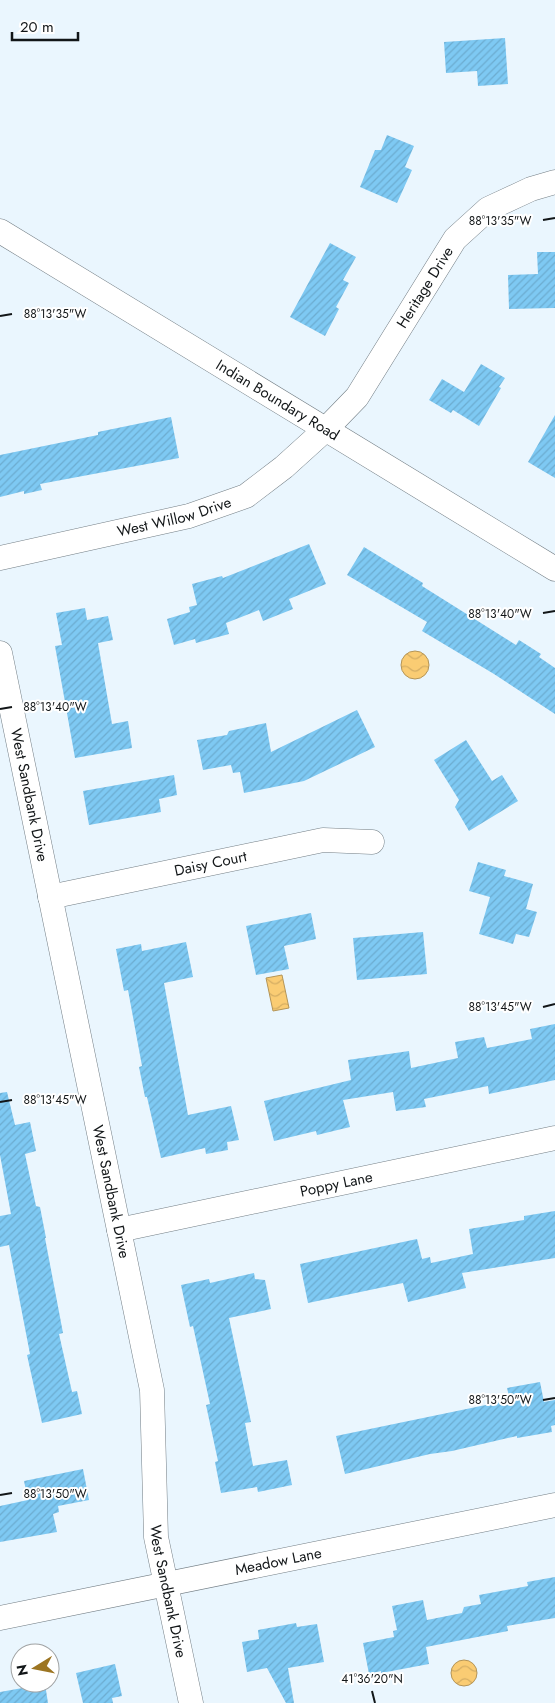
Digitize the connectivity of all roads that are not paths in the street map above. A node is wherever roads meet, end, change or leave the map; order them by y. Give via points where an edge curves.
1 (555, 182) edge
2 (0, 231) edge
3 (326, 429) junction
4 (0, 558) edge
5 (555, 569) edge
6 (0, 653) edge
7 (372, 842) dead end
8 (50, 897) junction
9 (555, 1138) edge
10 (119, 1230) junction
11 (555, 1505) edge
12 (166, 1584) junction
13 (0, 1618) edge
14 (191, 1703) edge

1 - 3 street, Heritage Drive via 488,209 455,239 357,397
2 - 3 street, Indian Boundary Road
3 - 4 street, West Willow Drive via 284,468 246,496 189,516
3 - 5 street, Indian Boundary Road
6 - 8 street, West Sandbank Drive
7 - 8 street, Daisy Court via 323,840
8 - 10 street, West Sandbank Drive
9 - 10 street, Poppy Lane
10 - 12 street, West Sandbank Drive via 152,1390 156,1537
11 - 12 street, Meadow Lane
12 - 13 street, Meadow Lane
12 - 14 street, West Sandbank Drive

